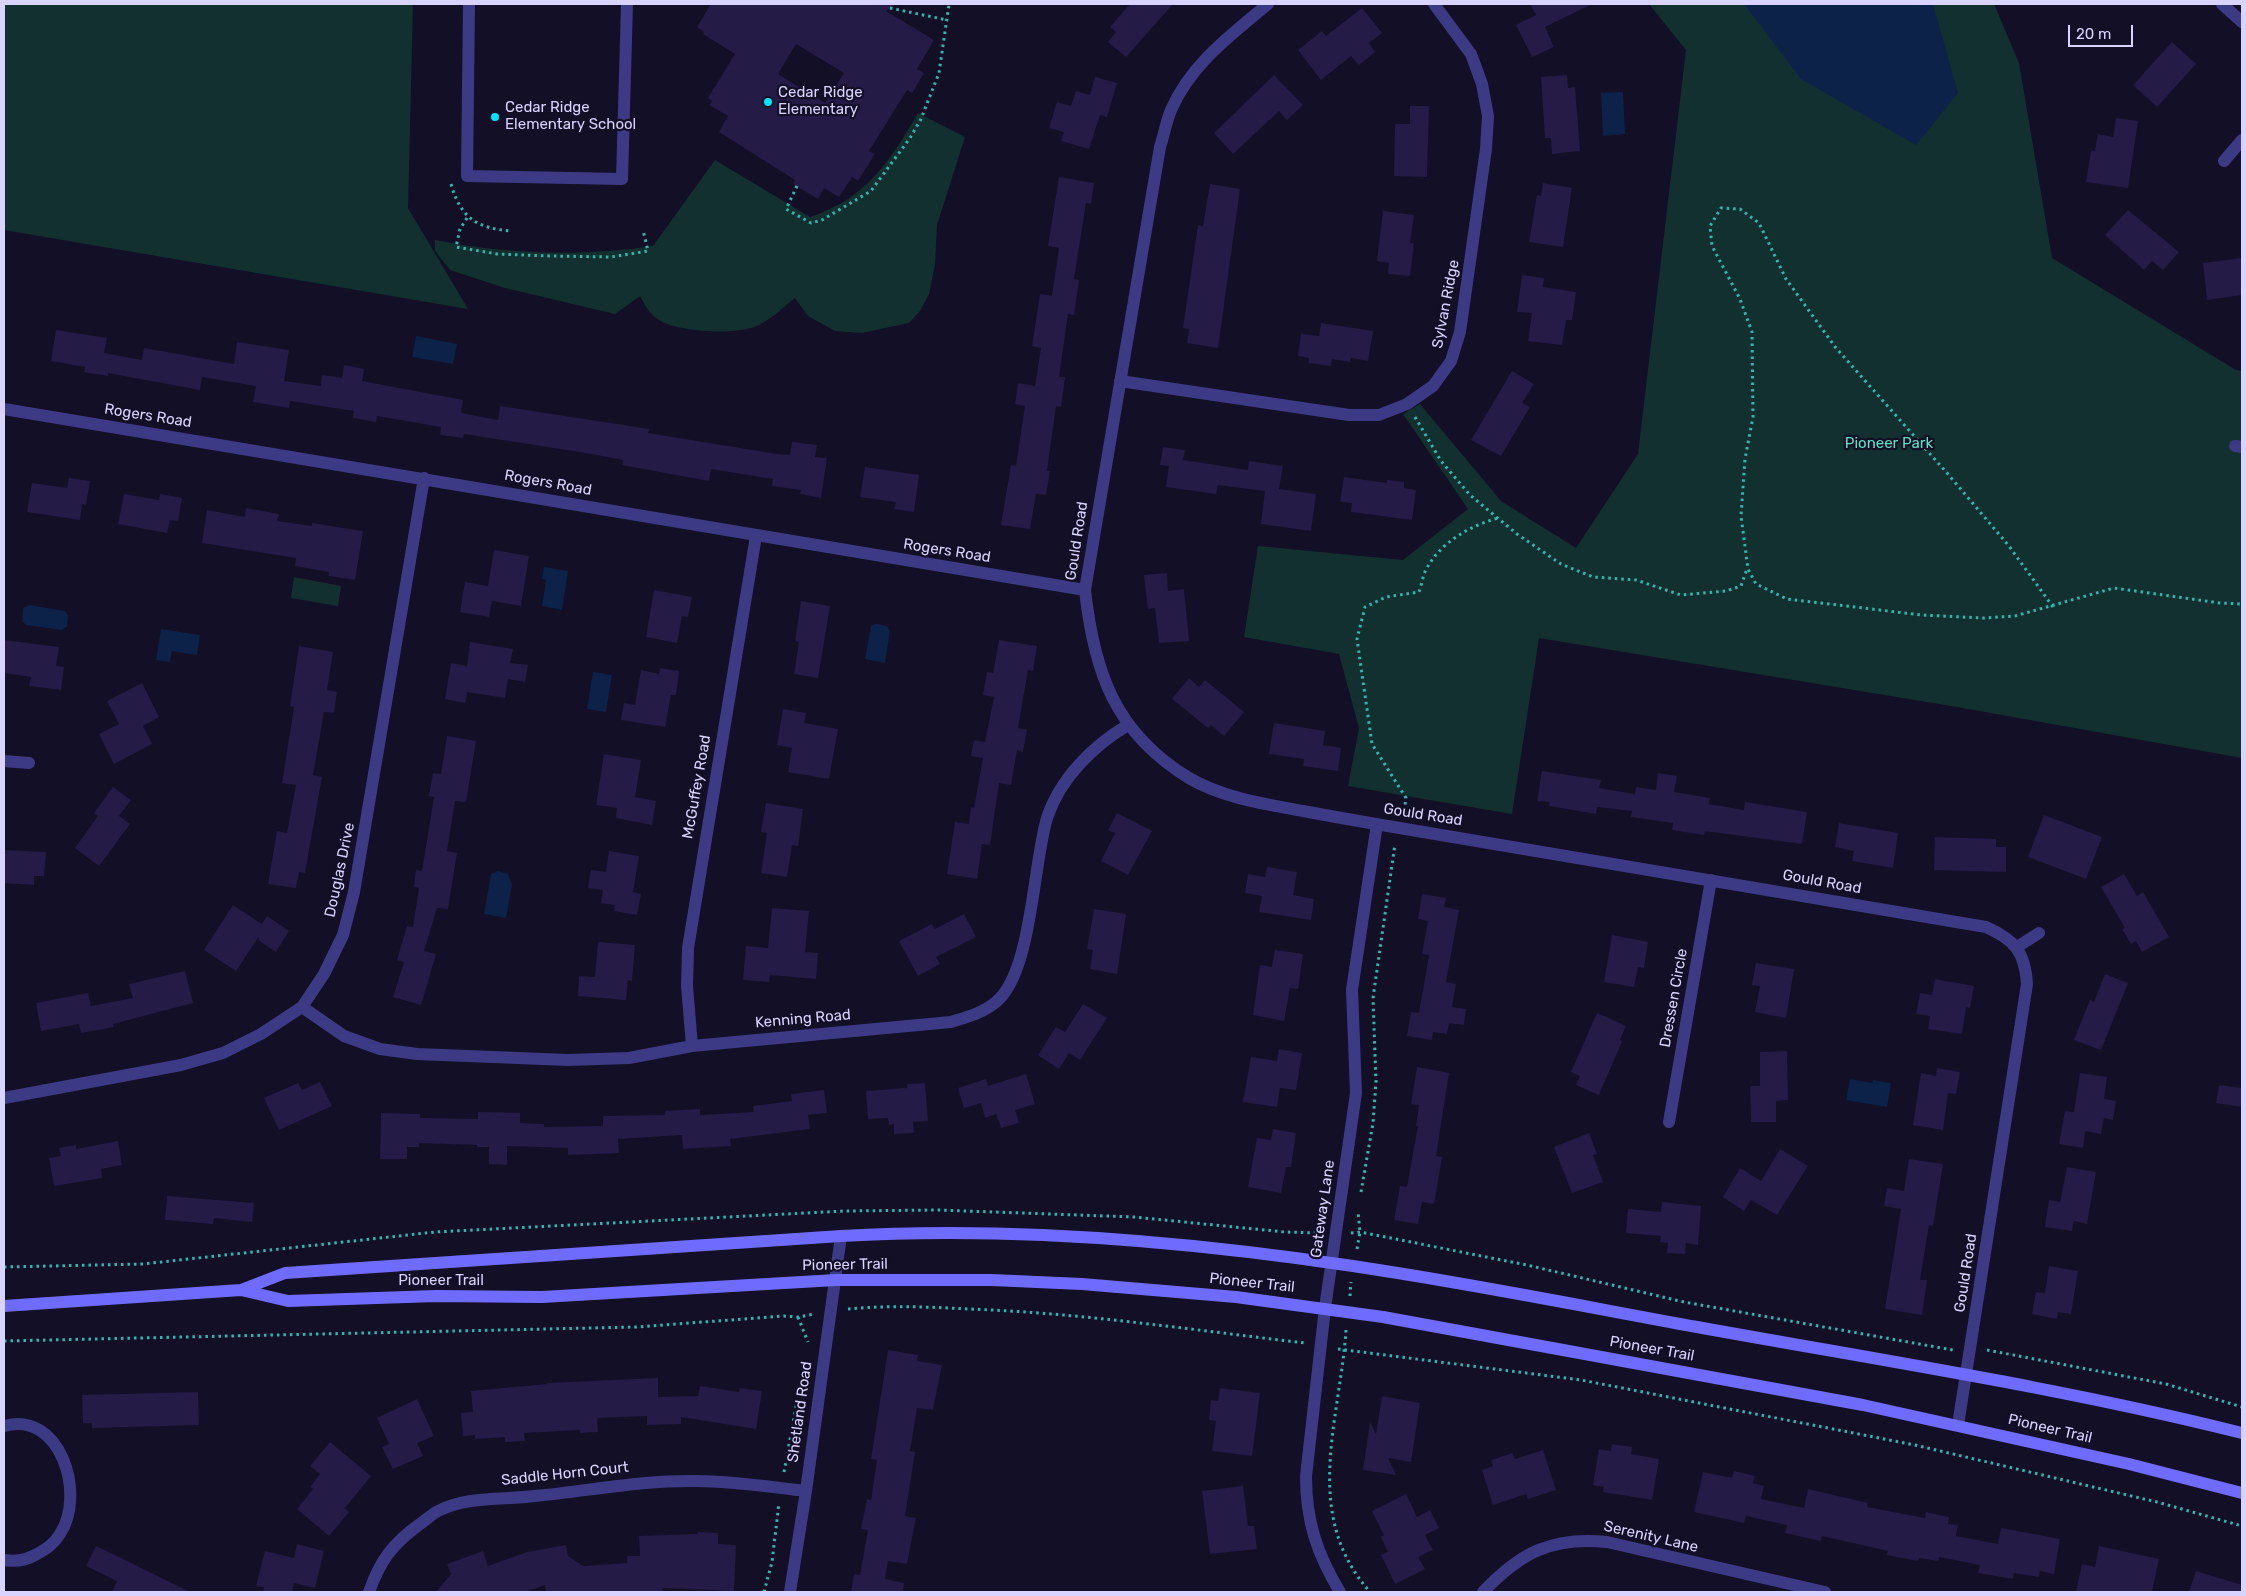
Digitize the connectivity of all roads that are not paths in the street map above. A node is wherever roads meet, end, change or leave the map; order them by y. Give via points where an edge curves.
1 (469, 4) edge
2 (627, 4) edge
3 (1268, 4) edge
4 (1434, 4) edge
5 (2222, 4) edge
6 (2242, 22) edge
7 (2242, 140) edge
8 (2224, 161) dead end
9 (1120, 381) junction
10 (4, 408) edge
11 (424, 478) junction
12 (756, 536) junction
13 (1086, 590) junction
14 (1128, 725) junction
15 (4, 761) edge
16 (29, 763) dead end
17 (1377, 824) junction
18 (1711, 880) junction
19 (2040, 933) dead end
20 (2017, 947) junction
21 (302, 1007) junction
22 (692, 1046) junction
23 (4, 1098) edge
24 (1669, 1122) dead end
25 (841, 1236) junction
26 (1331, 1263) junction
27 (836, 1280) junction
28 (241, 1290) junction
29 (4, 1306) edge
30 (1325, 1308) junction
31 (1966, 1375) junction
32 (1958, 1425) junction
33 (4, 1426) edge
34 (2242, 1433) edge
35 (806, 1491) junction
36 (2242, 1493) edge
37 (4, 1560) edge
38 (369, 1592) edge
39 (790, 1592) edge
40 (1340, 1592) edge
41 (1482, 1592) edge
42 (1825, 1592) edge

1 - 2 street via 467,176 622,179
3 - 9 street, Gould Road via 1214,49 1189,77 1171,111 1160,147
4 - 9 street, Sylvan Ridge via 1471,54 1482,84 1488,116 1460,332 1451,361 1433,386 1407,404 1380,415 1350,415
5 - 6 street
7 - 8 street
9 - 13 street, Gould Road
10 - 11 street, Rogers Road
11 - 12 street, Rogers Road
11 - 21 street, Douglas Drive via 354,892 342,935 324,974
12 - 13 street, Rogers Road
12 - 22 street, McGuffey Road via 689,939 687,986
13 - 14 street, Gould Road via 1090,630 1100,671 1112,700
14 - 17 street, Gould Road via 1155,752 1189,778 1227,795
14 - 22 street, Kenning Road via 1106,738 1082,761 1048,816 1021,958 1012,982 997,1002 975,1015 951,1022
15 - 16 street
17 - 18 street, Gould Road
17 - 26 street, Gateway Lane via 1352,990 1356,1093
18 - 20 street, Gould Road via 1986,927
18 - 24 street, Dressen Circle
19 - 20 street
20 - 31 street, Gould Road via 2026,965 2026,984
21 - 22 street, Kenning Road via 344,1036 380,1049 417,1054 577,1060 628,1058
21 - 23 street, Douglas Drive via 261,1034 223,1053 181,1065
25 - 26 main road, Pioneer Trail via 891,1233 1082,1237 1202,1247
25 - 27 street, Shetland Road
25 - 28 main road, Pioneer Trail via 285,1273
26 - 30 street, Gateway Lane
26 - 31 main road, Pioneer Trail
27 - 28 main road, Pioneer Trail via 542,1297 436,1296 288,1302
27 - 30 main road, Pioneer Trail via 992,1280 1082,1284
27 - 35 street, Shetland Road
28 - 29 main road, Pioneer Trail
30 - 32 main road, Pioneer Trail via 1698,1374
30 - 40 street, Gateway Lane via 1306,1476 1306,1503 1313,1534 1326,1568
31 - 32 street, Gould Road
31 - 34 main road, Pioneer Trail
32 - 36 main road, Pioneer Trail
33 - 37 street via 28,1426 42,1431 55,1443 64,1458 70,1491 68,1513 61,1533 50,1547 30,1558
35 - 38 street, Saddle Horn Court via 697,1481 659,1482 465,1502 438,1511 401,1539 376,1571
35 - 39 street, Shetland Road
41 - 42 street, Serenity Lane via 1501,1573 1536,1550 1582,1540 1607,1542

